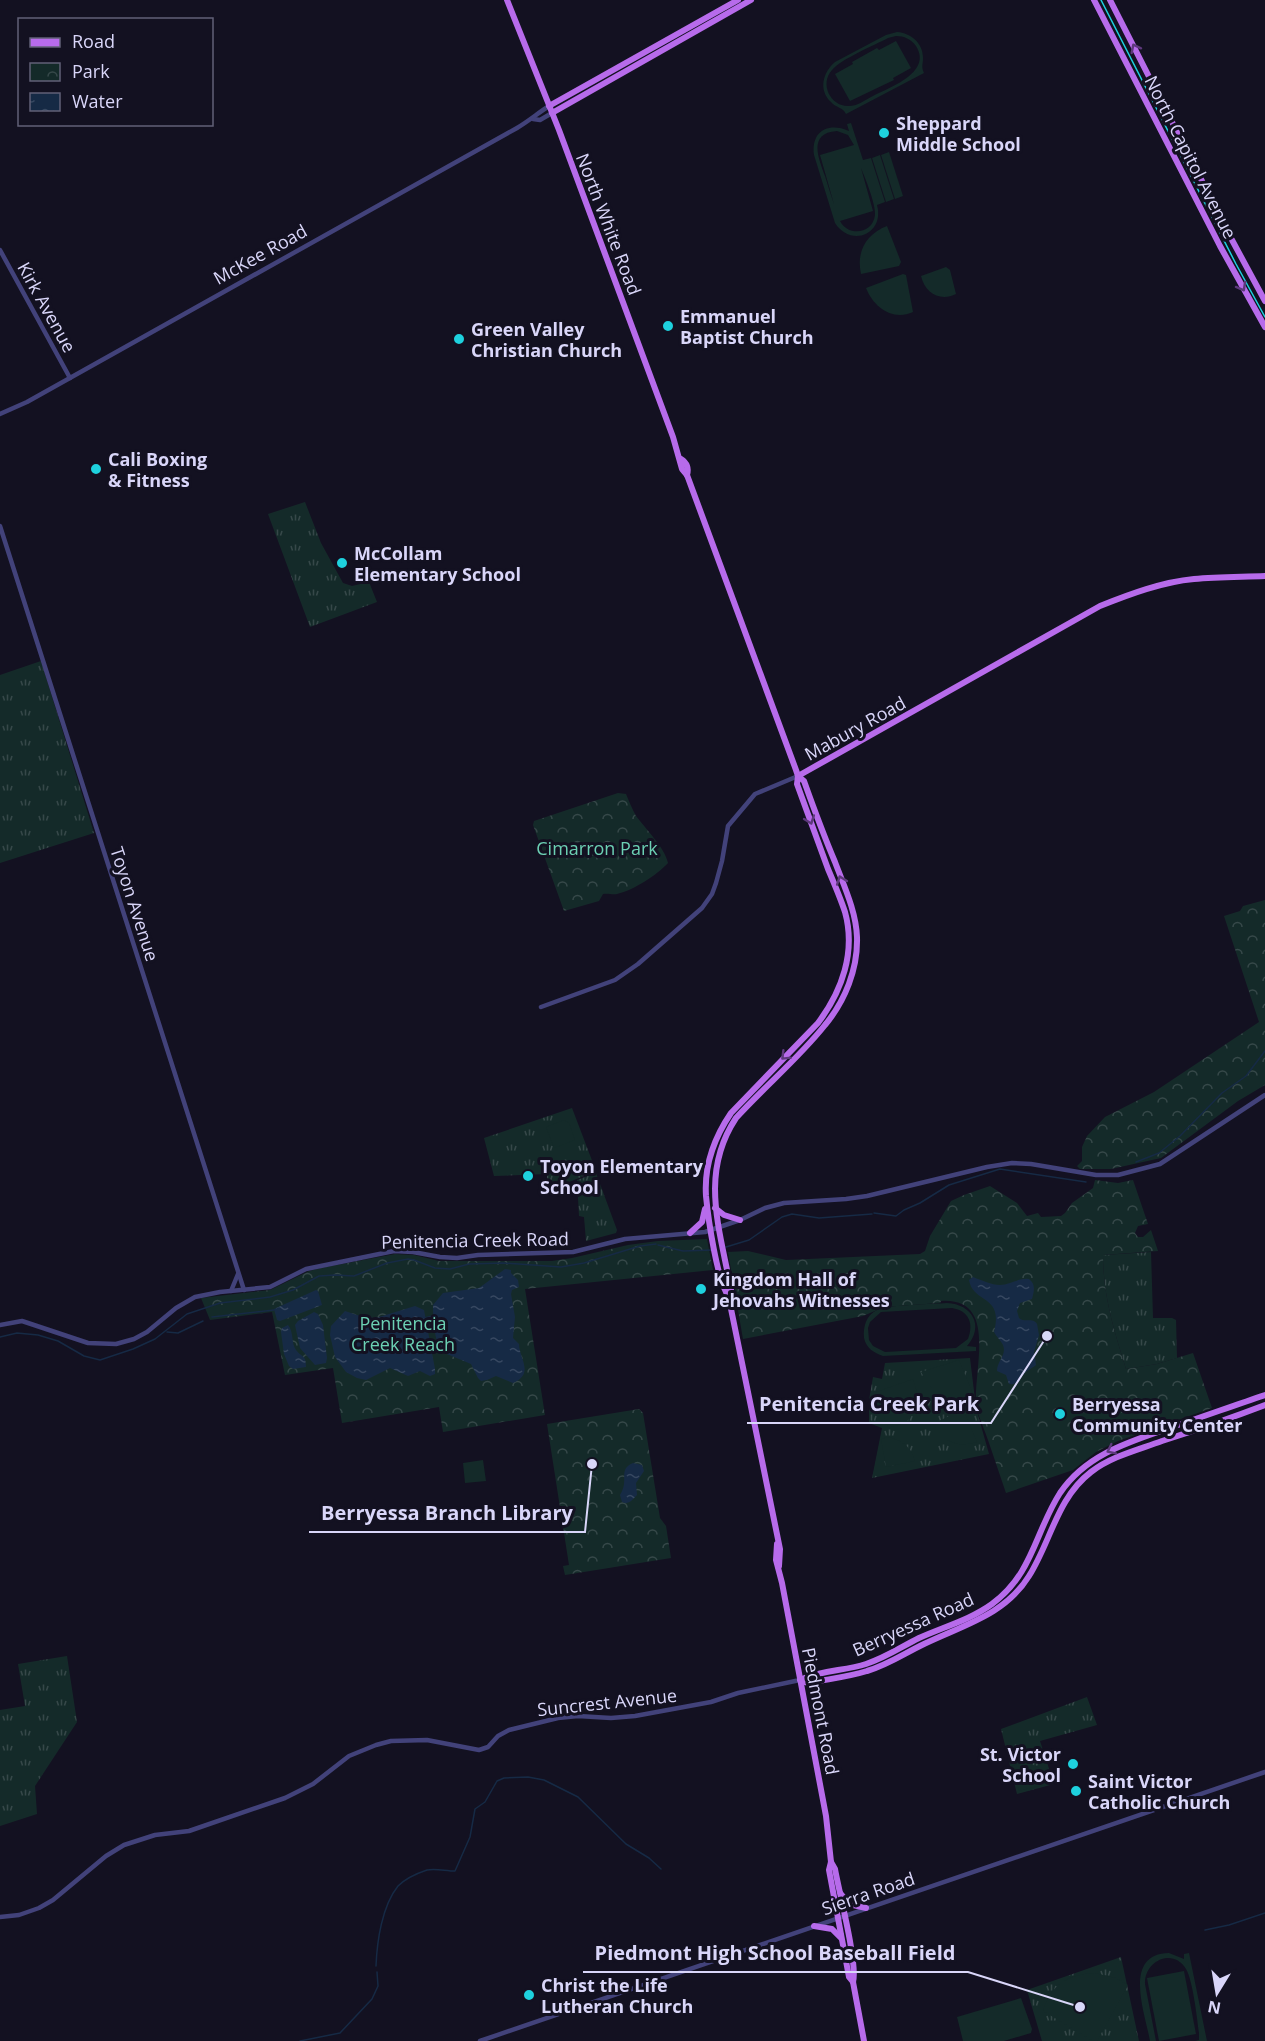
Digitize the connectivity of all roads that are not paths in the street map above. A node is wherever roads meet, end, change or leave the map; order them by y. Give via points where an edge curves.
1 (507, 0) edge
2 (738, 0) edge
3 (751, 0) edge
4 (1094, 0) edge
5 (1110, 0) edge
6 (549, 106) junction
7 (552, 113) junction
8 (533, 119) junction
9 (0, 250) edge
10 (1265, 301) edge
11 (1265, 327) edge
12 (70, 378) junction
13 (0, 414) edge
14 (0, 526) edge
15 (1265, 576) edge
16 (798, 776) junction
17 (541, 1007) dead end
18 (1265, 1095) edge
19 (707, 1203) junction
20 (715, 1208) junction
21 (740, 1220) junction
22 (719, 1227) junction
23 (711, 1230) junction
24 (690, 1233) junction
25 (722, 1240) joint
26 (713, 1242) joint
27 (238, 1272) junction
28 (244, 1290) junction
29 (231, 1291) junction
30 (729, 1297) junction
31 (0, 1325) edge
32 (1265, 1395) edge
33 (1265, 1406) edge
34 (1184, 1423) junction
35 (1142, 1437) junction
36 (1146, 1447) junction
37 (1125, 1454) junction
38 (800, 1680) junction
39 (1265, 1772) edge
40 (831, 1862) junction
41 (839, 1891) junction
42 (866, 1908) junction
43 (0, 1917) edge
44 (841, 1917) junction
45 (814, 1926) junction
46 (841, 1938) junction
47 (853, 1982) junction
48 (480, 2041) edge
49 (864, 2041) edge

1 - 6 main road, North White Road
2 - 6 main road, McKee Road
3 - 7 main road, McKee Road
4 -> 11 main road, North Capitol Avenue
10 -> 5 main road, North Capitol Avenue
6 - 7 main road, North White Road
6 - 8 street, McKee Road
7 - 8 street, McKee Road via 540,120
7 - 16 main road, North White Road
8 - 12 street, McKee Road
9 - 12 street, Kirk Avenue
12 - 13 street, McKee Road
14 - 27 street, Toyon Avenue
15 - 16 main road, Mabury Road via 1193,579 1115,600
16 - 17 street, Mabury Road via 755,794 728,826 716,883 702,908 615,980
16 -> 19 main road, North White Road via 797,784 845,911 847,964 835,997 818,1023 743,1099 720,1130 709,1162
20 -> 16 main road, North White Road via 716,1162 726,1135 742,1111 839,1007 850,983 855,958 857,937 849,901 804,781
18 - 21 street, Penitencia Creek Road via 1170,1159 1142,1170 1096,1175 1012,1163 846,1200 784,1203
19 - 23 main road, North White Road
19 - 24 main road via 702,1222
20 - 21 main road
20 - 22 main road, North White Road
21 - 22 street, Penitencia Creek Road
22 - 23 street, Penitencia Creek Road
22 - 25 main road, North White Road
23 - 24 street, Penitencia Creek Road
23 - 26 main road, North White Road
24 - 28 street, Penitencia Creek Road via 625,1239 556,1254 440,1257 394,1251 321,1265 270,1287
25 - 30 main road, Piedmont Road
26 - 30 main road, Piedmont Road via 724,1291
27 - 28 street, Toyon Avenue
27 - 29 street
28 - 29 street, Penitencia Creek Road
29 - 31 street, Penitencia Creek Road via 195,1298 147,1332 116,1344 88,1343 22,1321
30 - 38 main road, Piedmont Road via 780,1550 779,1566
32 - 34 main road, Berryessa Road
33 - 36 main road, Berryessa Road
34 - 35 main road, Berryessa Road
34 - 36 main road via 1154,1437
35 - 37 main road
35 -> 38 main road, Berryessa Road via 1103,1454 1075,1475 1060,1492 1018,1579 993,1603 878,1660
36 - 37 main road, Berryessa Road
37 - 38 main road, Berryessa Road via 1091,1472 1066,1498 1028,1578 997,1610 869,1671 809,1683
38 - 40 main road, Piedmont Road
38 - 43 street, Suncrest Avenue via 635,1716 558,1718 509,1730 479,1750 427,1740 376,1745 349,1756 313,1784 285,1798 189,1831 155,1835 123,1845 53,1900 19,1915
39 - 42 street, Sierra Road
40 - 41 main road, Piedmont Road
40 - 44 main road, Piedmont Road
41 - 42 main road via 849,1904
41 - 44 main road, Piedmont Road
42 - 44 street, Sierra Road
44 - 45 street, Sierra Road
44 - 46 main road, Piedmont Road
44 - 47 main road, Piedmont Road via 855,1976
45 - 46 main road via 832,1929
45 - 48 street, Sierra Road
46 - 47 main road, Piedmont Road
47 - 49 main road, Piedmont Road

